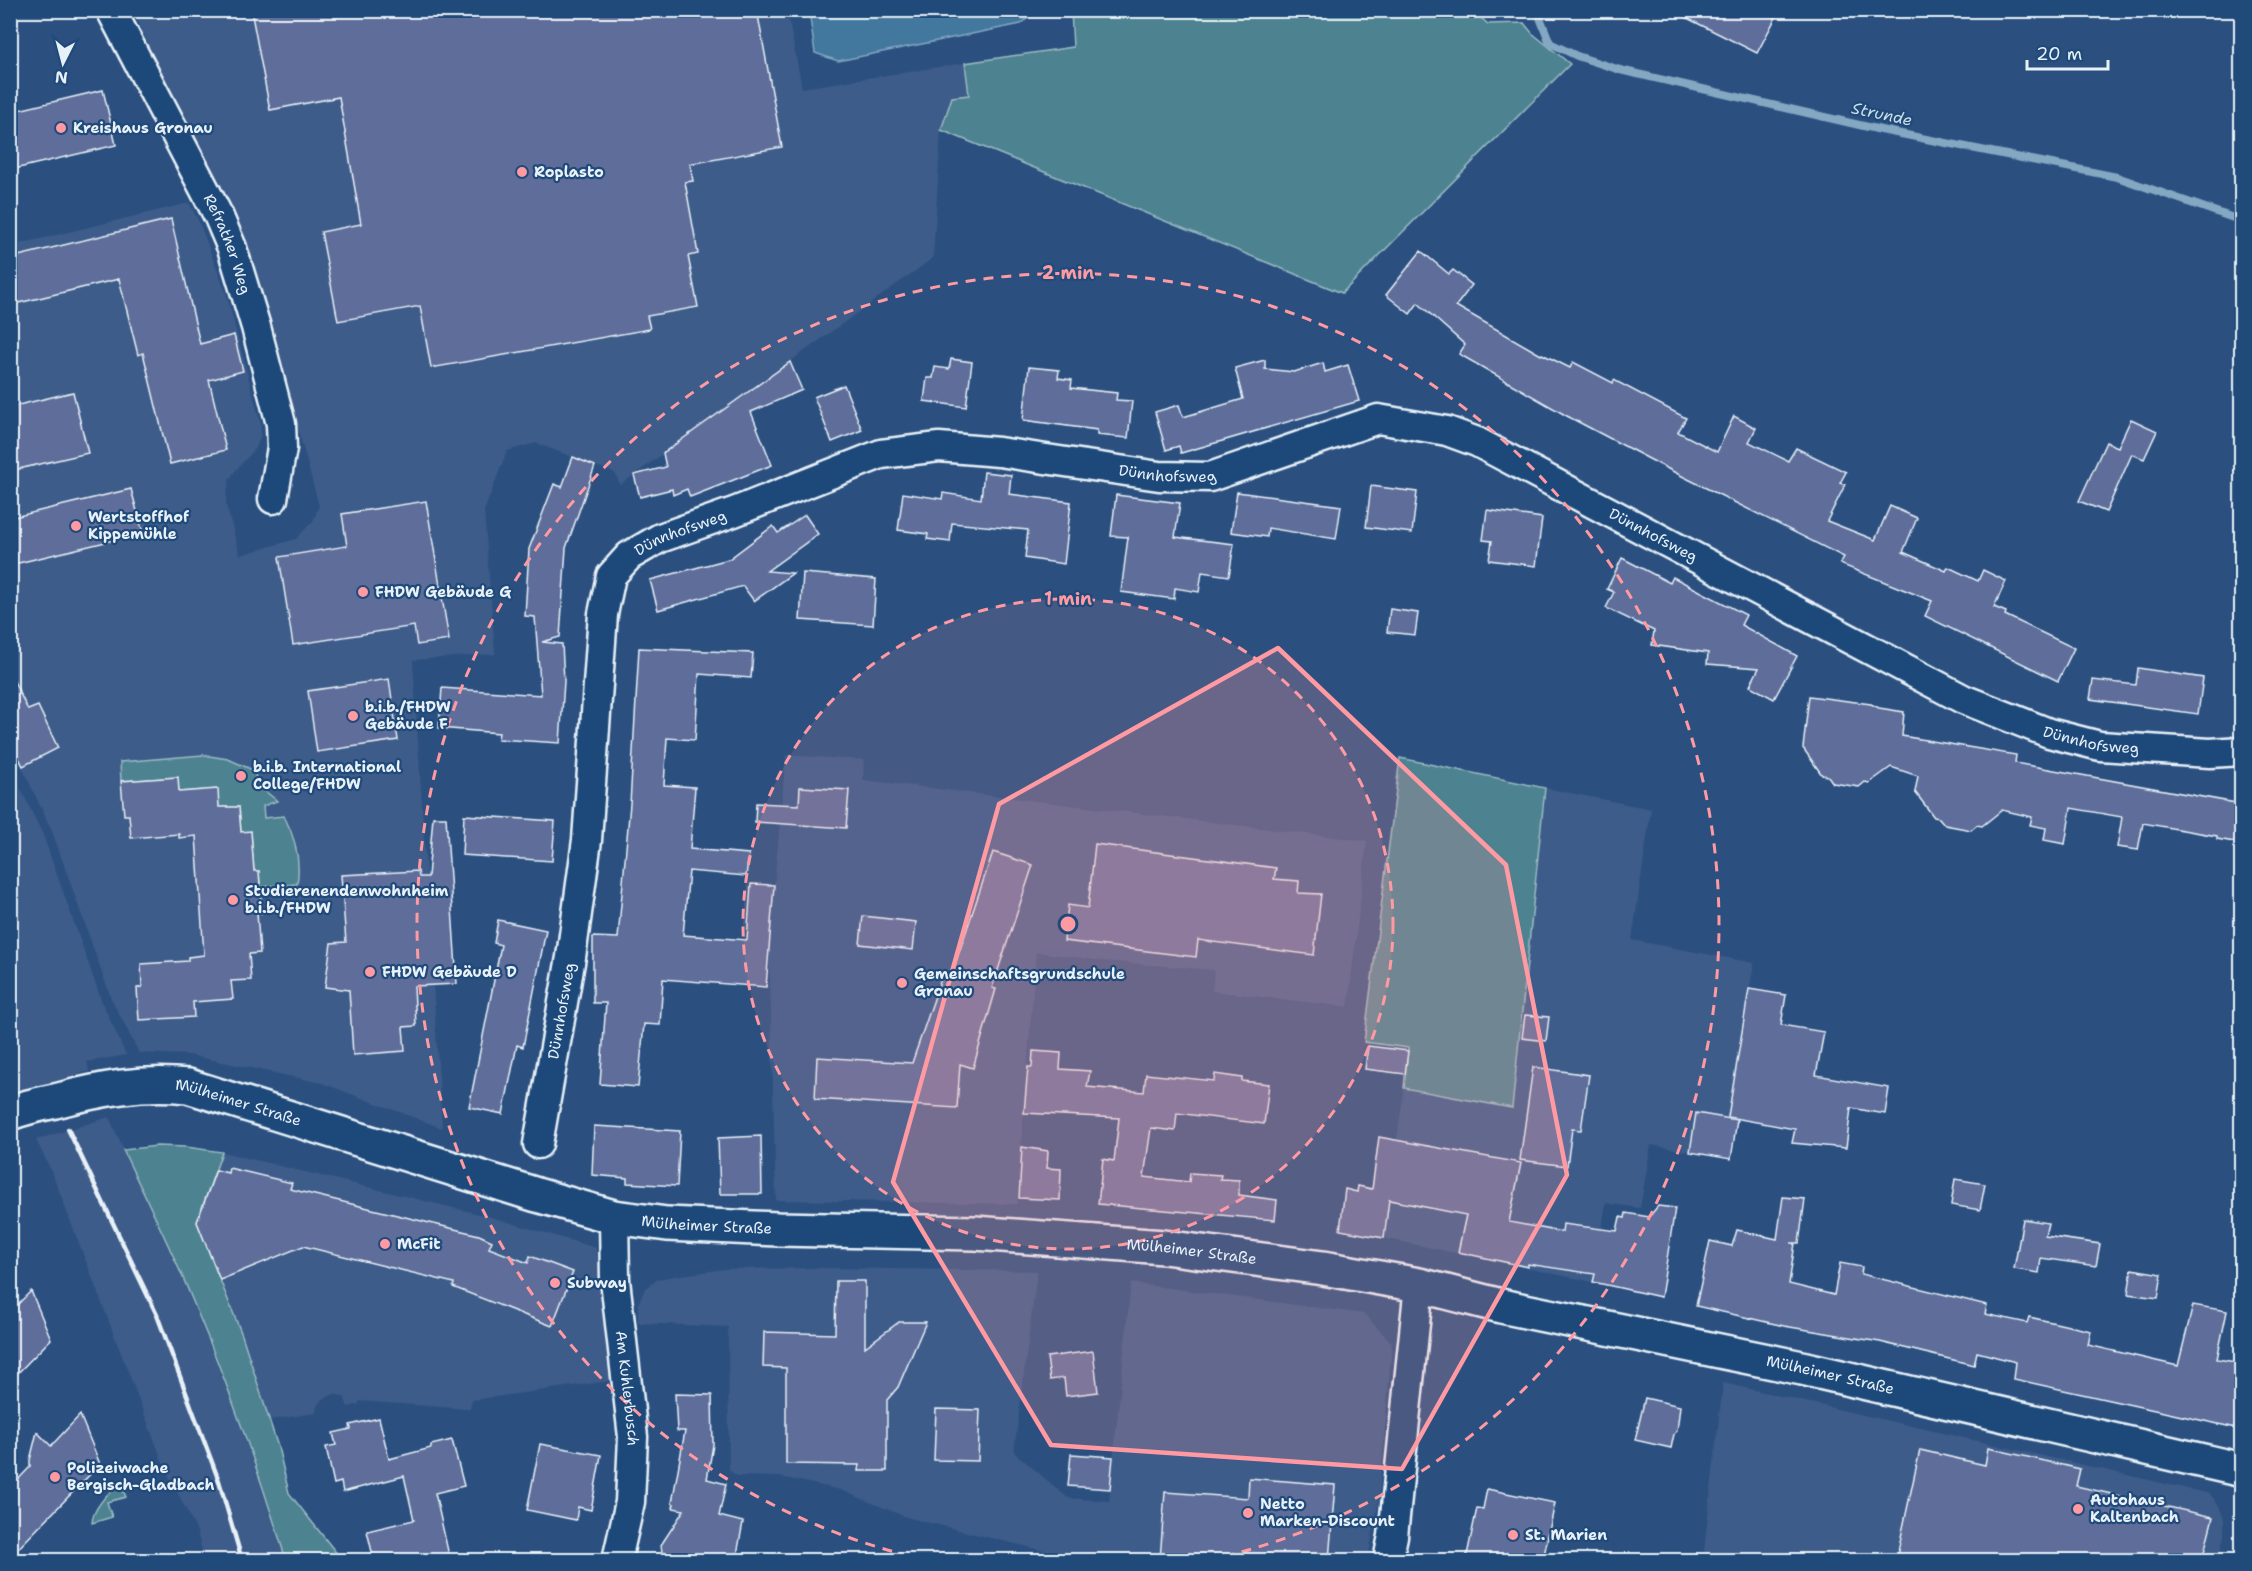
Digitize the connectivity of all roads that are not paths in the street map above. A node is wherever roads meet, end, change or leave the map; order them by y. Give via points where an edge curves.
1 (111, 10) edge
2 (273, 499) dead end
3 (2241, 751) edge
4 (12, 1112) edge
5 (538, 1144) dead end
6 (614, 1217) junction
7 (1419, 1285) junction
8 (2241, 1470) edge
9 (617, 1560) edge
10 (1388, 1560) edge

1 - 2 street, Refrather Weg via 218,215 243,279 282,424
3 - 5 street, Dünnhofsweg via 2210,753 2100,746 2049,733 1963,699 1478,442 1447,431 1378,419 1210,477 1159,476 939,447 881,454 660,538 629,555 611,576 603,614 585,852
4 - 6 main road, Mülheimer Straße via 97,1090 161,1083 188,1086
6 - 7 main road, Mülheimer Straße via 668,1224 975,1233 1164,1247
6 - 9 street, Am Kuhlerbusch via 615,1280 633,1437 630,1502
7 - 8 main road, Mülheimer Straße via 1501,1306 1812,1370
7 - 10 street via 1394,1536

